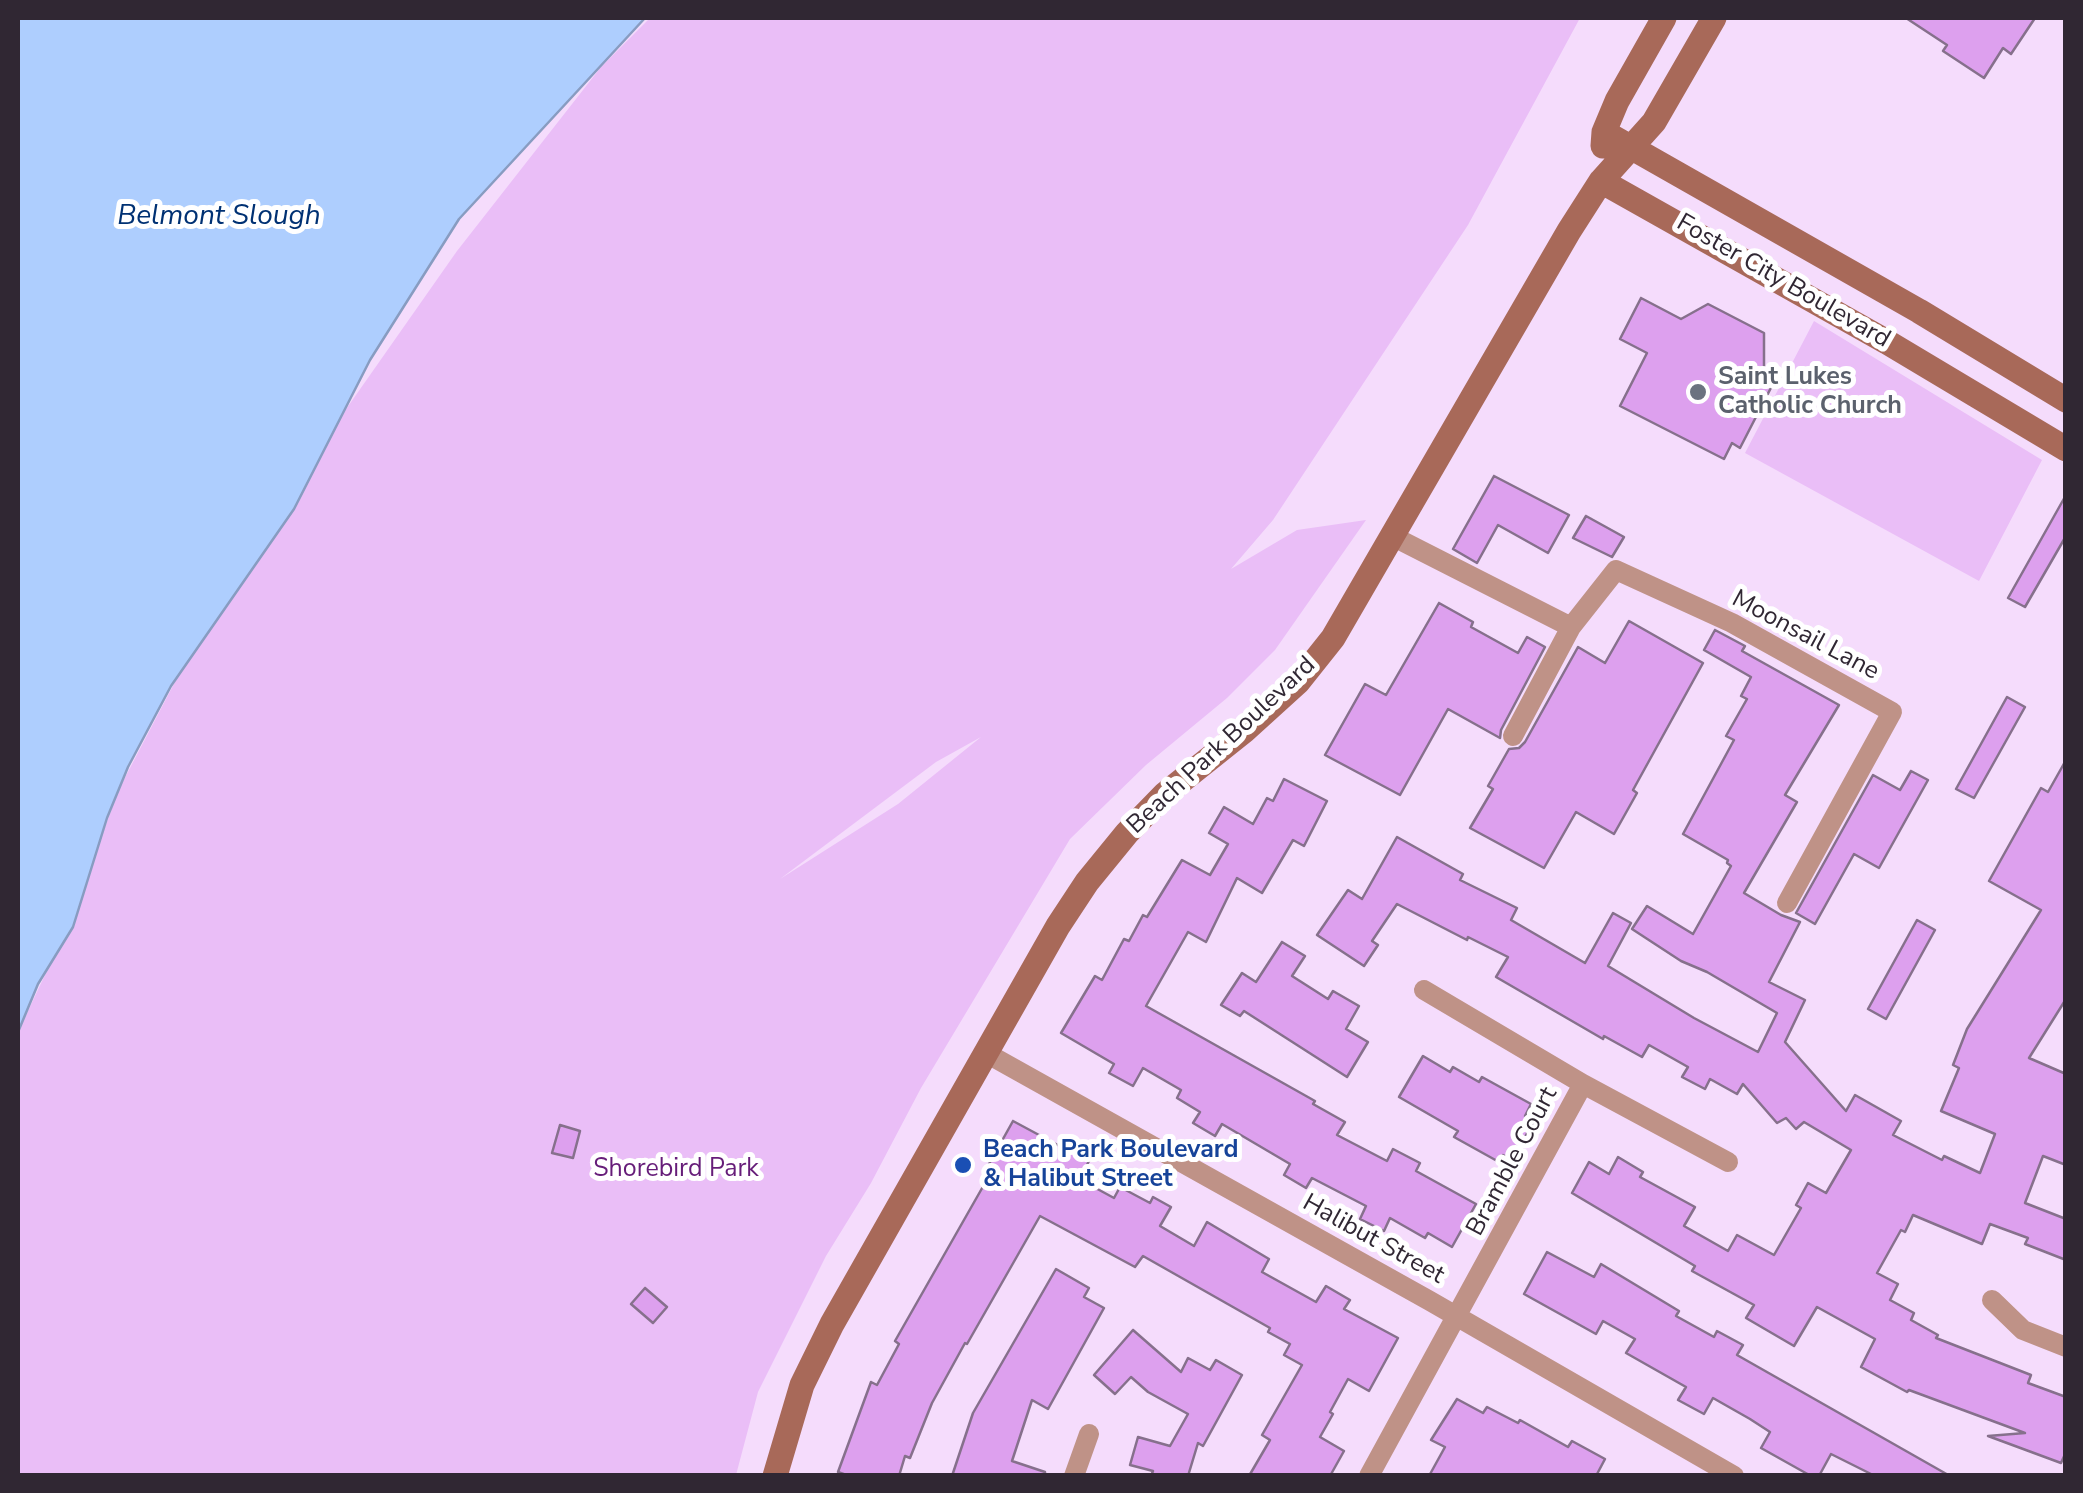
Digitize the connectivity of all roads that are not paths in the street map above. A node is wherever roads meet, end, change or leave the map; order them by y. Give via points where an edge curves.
1 (1664, 18) edge
2 (1714, 18) edge
3 (1604, 132) junction
4 (1634, 148) junction
5 (1601, 181) junction
6 (2066, 400) edge
7 (2066, 449) edge
8 (1394, 537) junction
9 (1572, 627) junction
10 (1513, 736) dead end
11 (1787, 902) dead end
12 (1424, 990) dead end
13 (986, 1054) junction
14 (1583, 1084) junction
15 (1728, 1162) dead end
16 (1992, 1300) dead end
17 (1459, 1317) junction
18 (2066, 1346) edge
19 (1089, 1434) dead end
20 (775, 1476) edge
21 (1074, 1476) edge
22 (1369, 1476) edge
23 (1734, 1476) edge

1 - 3 main road, Beach Park Boulevard
2 - 4 main road, Beach Park Boulevard
3 - 4 main road, Foster City Boulevard
3 - 5 main road, Beach Park Boulevard
4 - 5 main road, Beach Park Boulevard
4 - 6 main road, Foster City Boulevard
5 - 7 main road, Foster City Boulevard
5 - 8 main road, Beach Park Boulevard
8 - 9 street
8 - 13 main road, Beach Park Boulevard via 1352,610 1298,682 1166,794 1087,882
9 - 10 street, Moonsail Lane
9 - 11 street, Moonsail Lane via 1616,570 1732,623 1892,712
12 - 14 street, Bramble Court
13 - 17 street, Halibut Street
13 - 20 main road, Beach Park Boulevard via 832,1324 802,1385
14 - 15 street, Bramble Court
14 - 17 street, Bramble Court
16 - 18 street via 2024,1330
17 - 22 street, Bramble Court
17 - 23 street, Halibut Street
19 - 21 street

